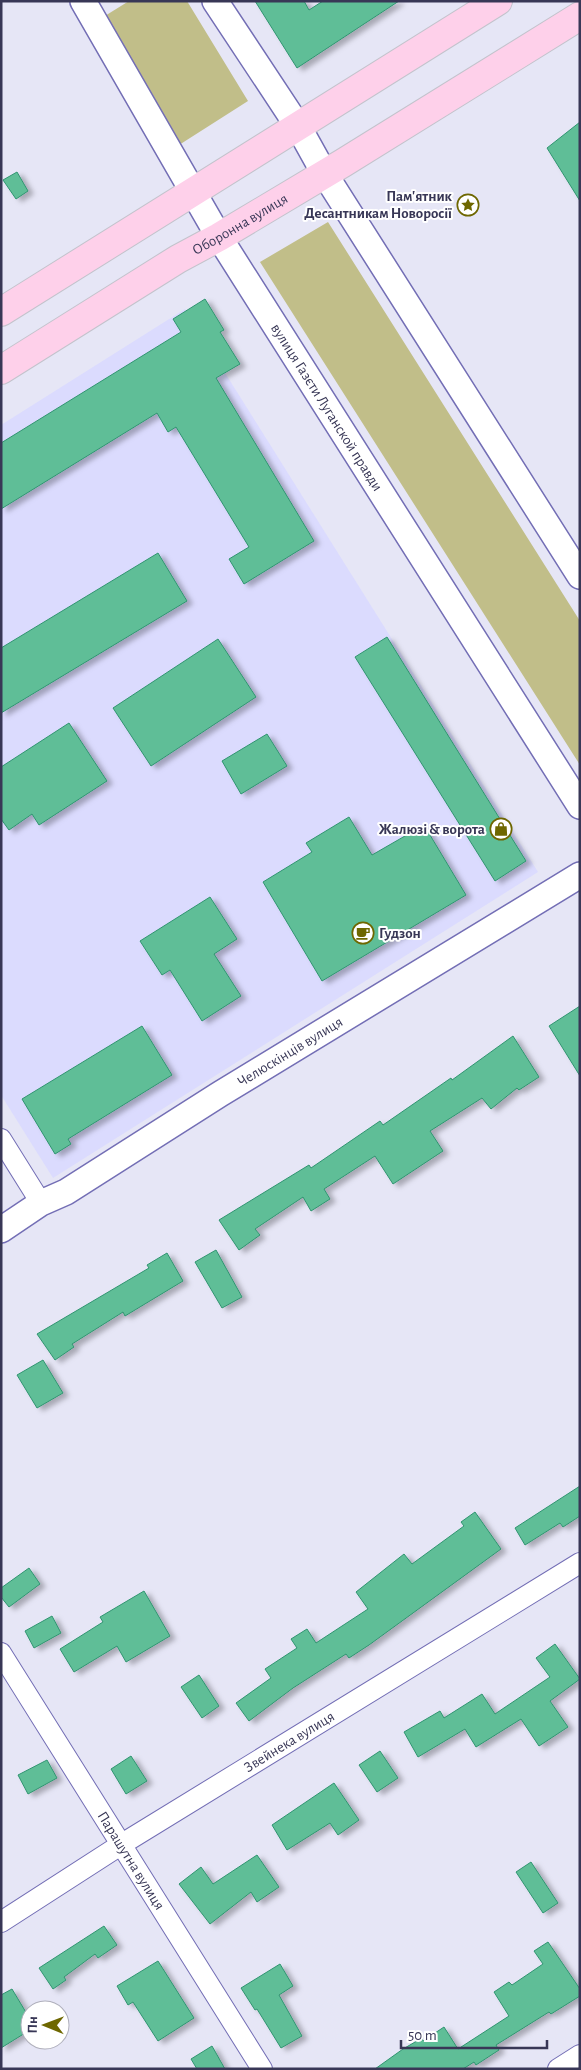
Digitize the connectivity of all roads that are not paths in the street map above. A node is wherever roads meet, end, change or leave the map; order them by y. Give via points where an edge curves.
1 (83, 1) edge
2 (215, 1) edge
3 (498, 1) edge
4 (580, 16) edge
5 (298, 128) junction
6 (324, 173) junction
7 (194, 193) junction
8 (219, 237) junction
9 (1, 312) edge
10 (1, 370) edge
11 (580, 576) edge
12 (580, 806) edge
13 (580, 875) edge
14 (1, 1139) edge
15 (41, 1204) junction
16 (1, 1230) edge
17 (580, 1563) edge
18 (1, 1653) edge
19 (122, 1844) junction
20 (1, 1922) edge
21 (580, 2055) edge
22 (262, 2069) edge
23 (558, 2069) edge

1 - 7 street, вулиця Газєти Луганской правди
2 - 5 street
3 - 5 main road
4 - 6 main road, Оборонна вулиця
5 - 6 street
5 - 7 main road
6 - 8 main road, Оборонна вулиця
6 - 11 street
7 - 8 street, вулиця Газєти Луганской правди
7 - 9 main road
8 - 10 main road, Оборонна вулиця via 178,259
8 - 12 street, вулиця Газєти Луганской правди
13 - 15 street, Челюскінців вулиця via 220,1094 66,1192
14 - 15 street
15 - 16 street, Челюскінців вулиця
17 - 19 street, Звейнека вулиця
18 - 19 street, Парашутна вулиця
19 - 20 street, Звейнека вулиця
19 - 22 street, Парашутна вулиця
21 - 23 street

